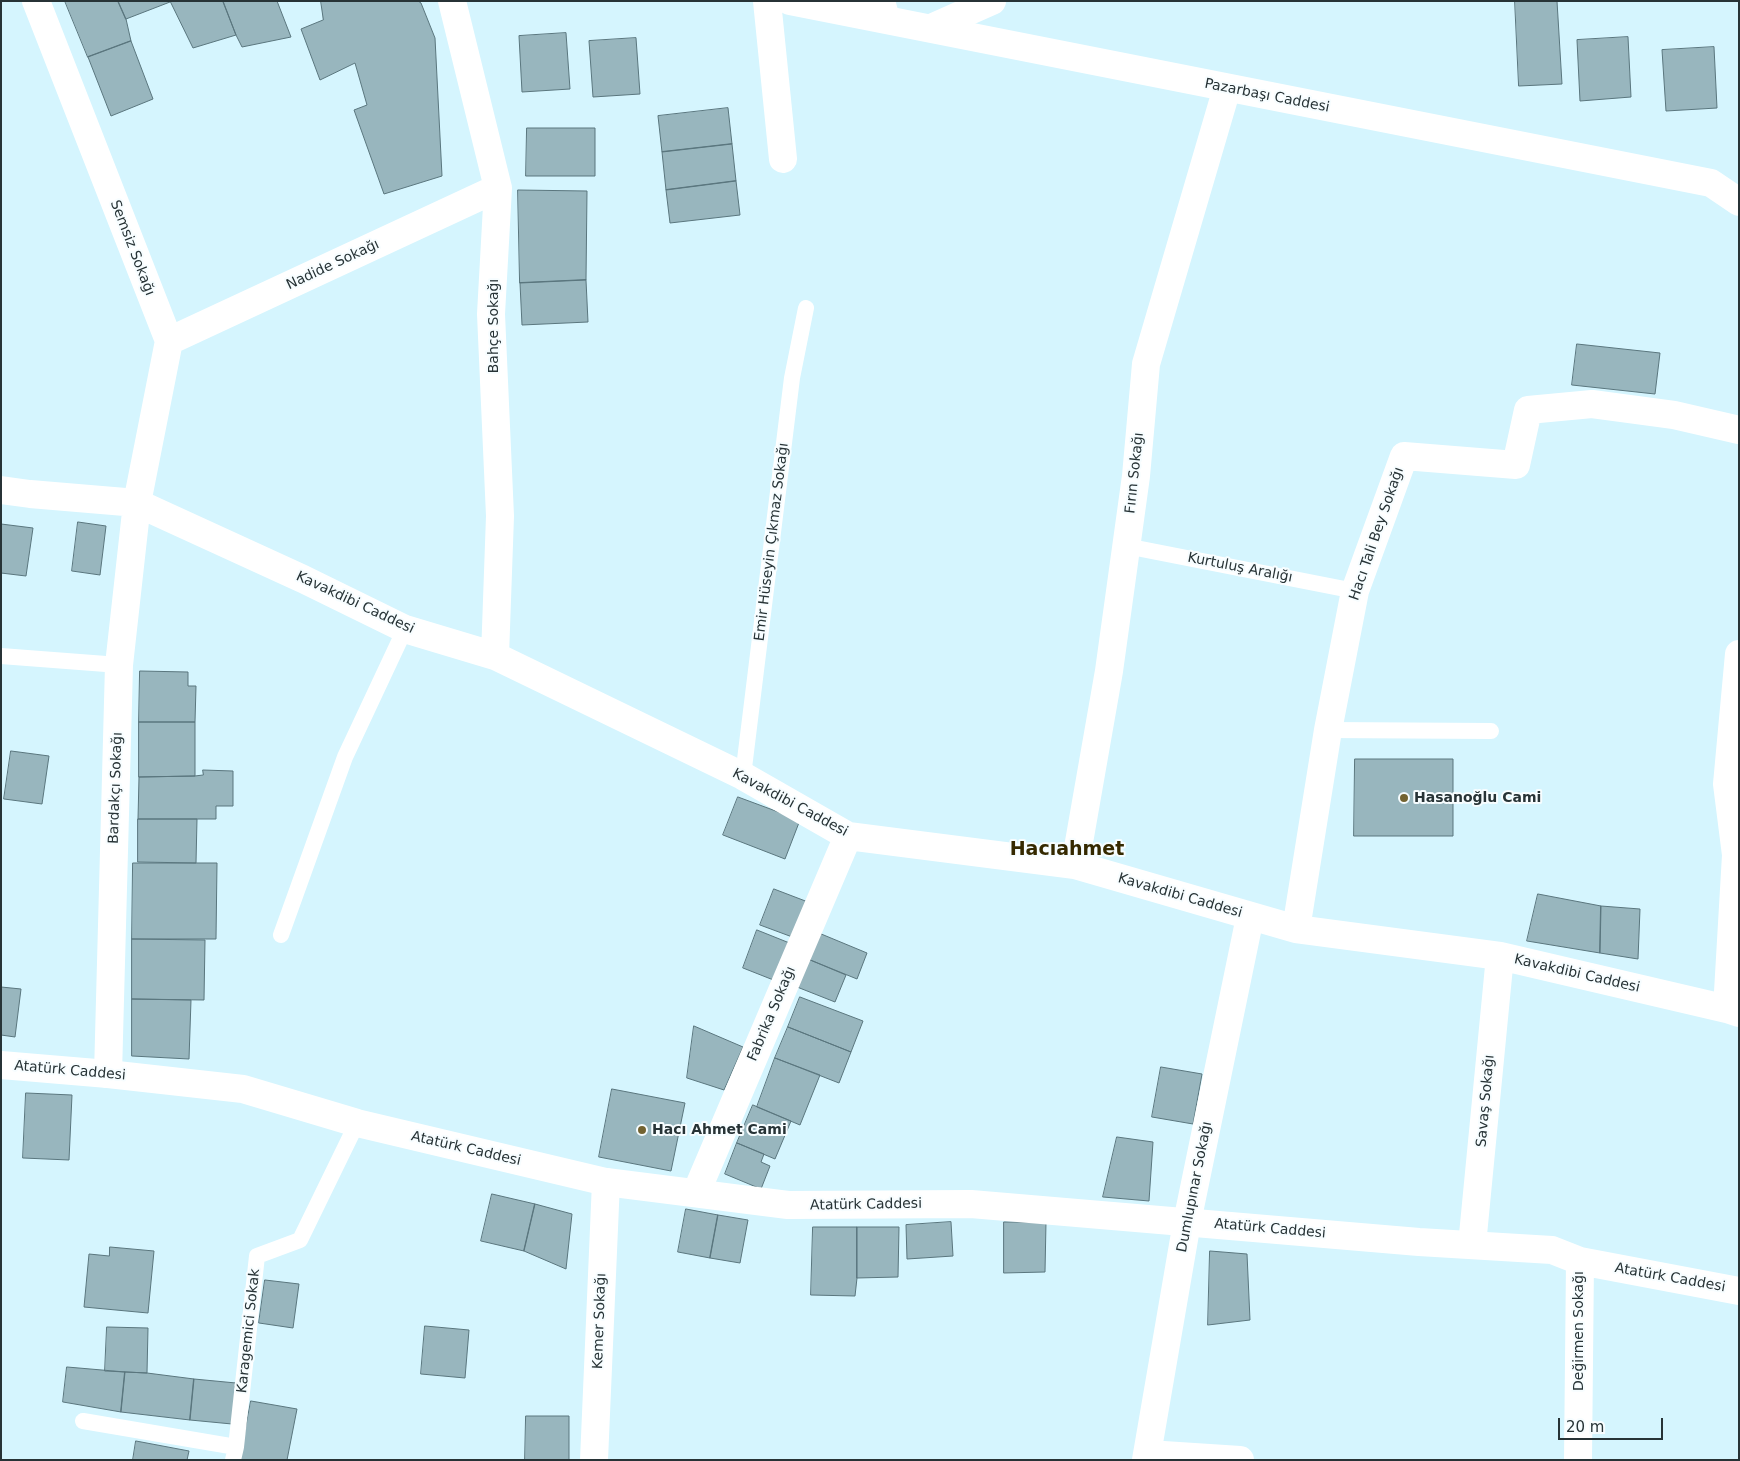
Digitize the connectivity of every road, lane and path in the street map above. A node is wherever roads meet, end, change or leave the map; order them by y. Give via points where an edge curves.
1 (36, 1) edge
2 (452, 1) edge
3 (767, 1) edge
4 (790, 1) edge
5 (992, 1) edge
6 (884, 10) edge
7 (932, 28) junction
8 (1227, 88) junction
9 (783, 159) dead end
10 (498, 188) junction
11 (1739, 202) edge
12 (806, 308) dead end
13 (168, 341) junction
14 (1739, 430) edge
15 (1, 490) edge
16 (137, 503) junction
17 (1126, 546) junction
18 (1355, 591) junction
19 (405, 629) junction
20 (1739, 654) edge
21 (1, 656) edge
22 (495, 656) junction
23 (119, 666) junction
24 (1328, 730) junction
25 (1491, 731) dead end
26 (742, 776) junction
27 (848, 836) junction
28 (1075, 865) junction
29 (1250, 917) junction
30 (1296, 929) junction
31 (282, 936) dead end
32 (1500, 956) junction
33 (1733, 1011) edge
34 (1, 1065) edge
35 (108, 1074) junction
36 (356, 1123) junction
37 (606, 1182) junction
38 (696, 1192) junction
39 (1187, 1222) junction
40 (1472, 1245) junction
41 (1580, 1262) junction
42 (1739, 1291) edge
43 (83, 1421) dead end
44 (235, 1453) edge
45 (1147, 1457) edge
46 (594, 1460) edge
47 (1240, 1460) edge
48 (1578, 1460) edge

1 - 13 street, Semsiz Sokağı
2 - 10 street, Bahçe Sokağı
3 - 9 street
4 - 6 street, Pazarbaşı Caddesi
5 - 7 street
6 - 7 street, Pazarbaşı Caddesi
7 - 8 street, Pazarbaşı Caddesi
8 - 11 street, Pazarbaşı Caddesi via 1711,183
8 - 17 street, Fırın Sokağı via 1146,364
10 - 13 street, Nadide Sokağı
10 - 22 street, Bahçe Sokağı via 491,314 500,516
12 - 26 lane, Emir Hüseyin Çıkmaz Sokağı via 792,378
13 - 16 street
14 - 18 street, Hacı Tali Bey Sokağı via 1674,415 1592,404 1528,410 1516,465 1404,456
15 - 16 street, Kavakdibi Caddesi
16 - 19 street, Kavakdibi Caddesi
16 - 23 street, Bardakçı Sokağı
17 - 18 lane, Kurtuluş Aralığı
17 - 28 street, Fırın Sokağı via 1109,671
18 - 24 street, Hacı Tali Bey Sokağı
19 - 22 street, Kavakdibi Caddesi
19 - 31 lane via 344,757
20 - 33 street via 1727,784 1736,855
21 - 23 lane
22 - 26 street, Kavakdibi Caddesi
23 - 35 street, Bardakçı Sokağı
24 - 25 lane
24 - 30 street, Hacı Tali Bey Sokağı
26 - 27 street, Kavakdibi Caddesi
27 - 28 street, Kavakdibi Caddesi
27 - 38 street, Fabrika Sokağı
28 - 29 street, Kavakdibi Caddesi
29 - 30 street, Kavakdibi Caddesi
29 - 39 street, Dumlupınar Sokağı
30 - 32 street, Kavakdibi Caddesi
32 - 33 street, Kavakdibi Caddesi
32 - 40 street, Savaş Sokağı
34 - 35 street, Atatürk Caddesi
35 - 36 street, Atatürk Caddesi via 243,1089
36 - 37 street, Atatürk Caddesi
36 - 44 lane, Karagemici Sokak via 300,1240 257,1256
37 - 38 street, Atatürk Caddesi
37 - 46 street, Kemer Sokağı
38 - 39 street, Atatürk Caddesi via 788,1206 971,1204
39 - 40 street, Atatürk Caddesi
39 - 45 street, Dumlupınar Sokağı
40 - 41 street, Atatürk Caddesi via 1552,1250
41 - 42 street, Atatürk Caddesi
41 - 48 street, Değirmen Sokağı
43 - 44 lane
45 - 47 street

